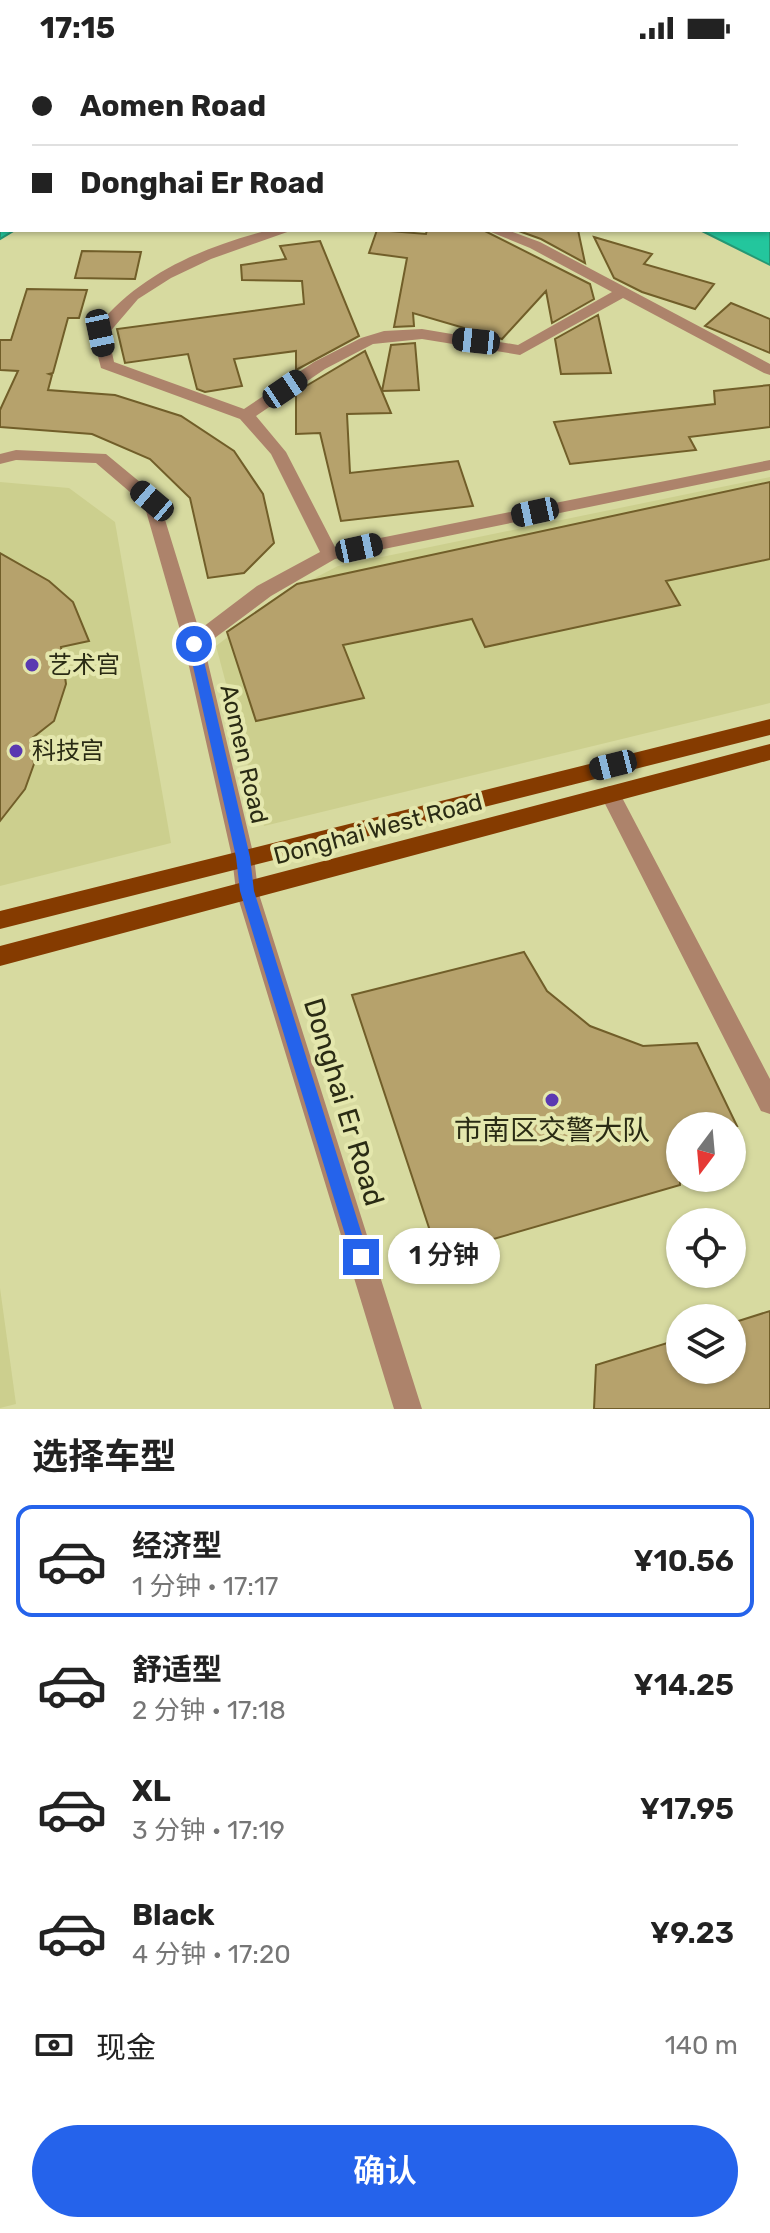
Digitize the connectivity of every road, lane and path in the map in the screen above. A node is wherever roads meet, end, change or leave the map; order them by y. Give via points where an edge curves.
1 (277, 232) edge
2 (499, 232) edge
3 (621, 293) junction
4 (770, 370) edge
5 (246, 415) junction
6 (0, 459) edge
7 (770, 465) edge
8 (330, 554) junction
9 (194, 644) junction
10 (770, 727) edge
11 (770, 752) edge
12 (610, 794) junction
13 (243, 857) junction
14 (247, 891) junction
15 (0, 920) edge
16 (0, 956) edge
17 (770, 1103) edge
18 (408, 1409) edge

1 - 5 street via 186,265 133,296 100,333 107,365
2 - 3 street via 535,245
3 - 4 street
3 - 5 street via 520,350 404,334 369,340
5 - 8 street via 278,452
6 - 9 street, Aomen Road via 100,458 152,501
7 - 8 street
8 - 9 street via 264,591
9 - 13 street, Aomen Road
10 - 13 main road, Donghai West Road
11 - 12 main road, Donghai West Road
12 - 14 main road, Donghai West Road
12 - 17 street
13 - 14 street, Donghai Er Road
13 - 15 main road, Donghai West Road
14 - 16 main road, Donghai West Road
14 - 18 street, Donghai Er Road

